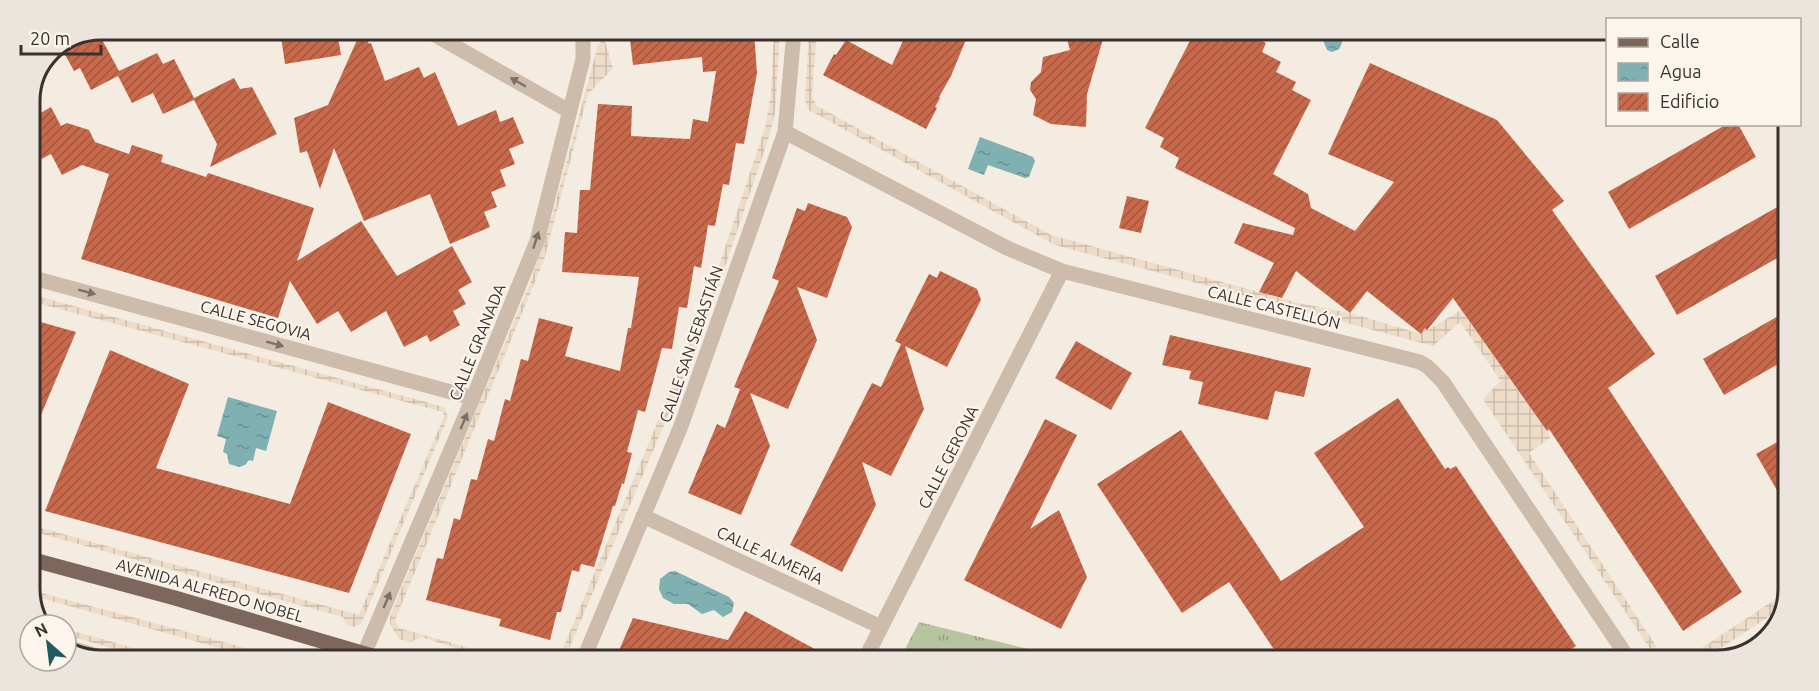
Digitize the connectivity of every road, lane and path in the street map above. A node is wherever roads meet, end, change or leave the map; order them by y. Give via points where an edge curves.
1 (444, 40) edge
2 (583, 40) edge
3 (793, 40) edge
4 (569, 111) junction
5 (785, 132) junction
6 (1062, 271) junction
7 (40, 280) edge
8 (473, 398) junction
9 (643, 516) junction
10 (41, 562) edge
11 (881, 627) junction
12 (350, 650) edge
13 (377, 650) edge
14 (587, 650) edge
15 (870, 650) edge
16 (1620, 650) edge

4 -> 1 street
2 - 4 street, CALLE GRANADA via 583,59
3 - 5 street, CALLE SAN SEBASTIÁN
8 -> 4 street, CALLE GRANADA via 537,241
5 - 6 street, CALLE CASTELLÓN via 1006,248
5 - 9 street, CALLE SAN SEBASTIÁN via 681,426
6 - 11 street, CALLE GERONA
6 - 16 street, CALLE CASTELLÓN via 1428,367 1443,382
7 -> 8 street, CALLE SEGOVIA
13 -> 8 street, CALLE GRANADA
9 - 11 street, CALLE ALMERÍA
9 - 14 street, CALLE SAN SEBASTIÁN
10 - 12 main road, AVENIDA ALFREDO NOBEL
11 - 15 street, CALLE GERONA

